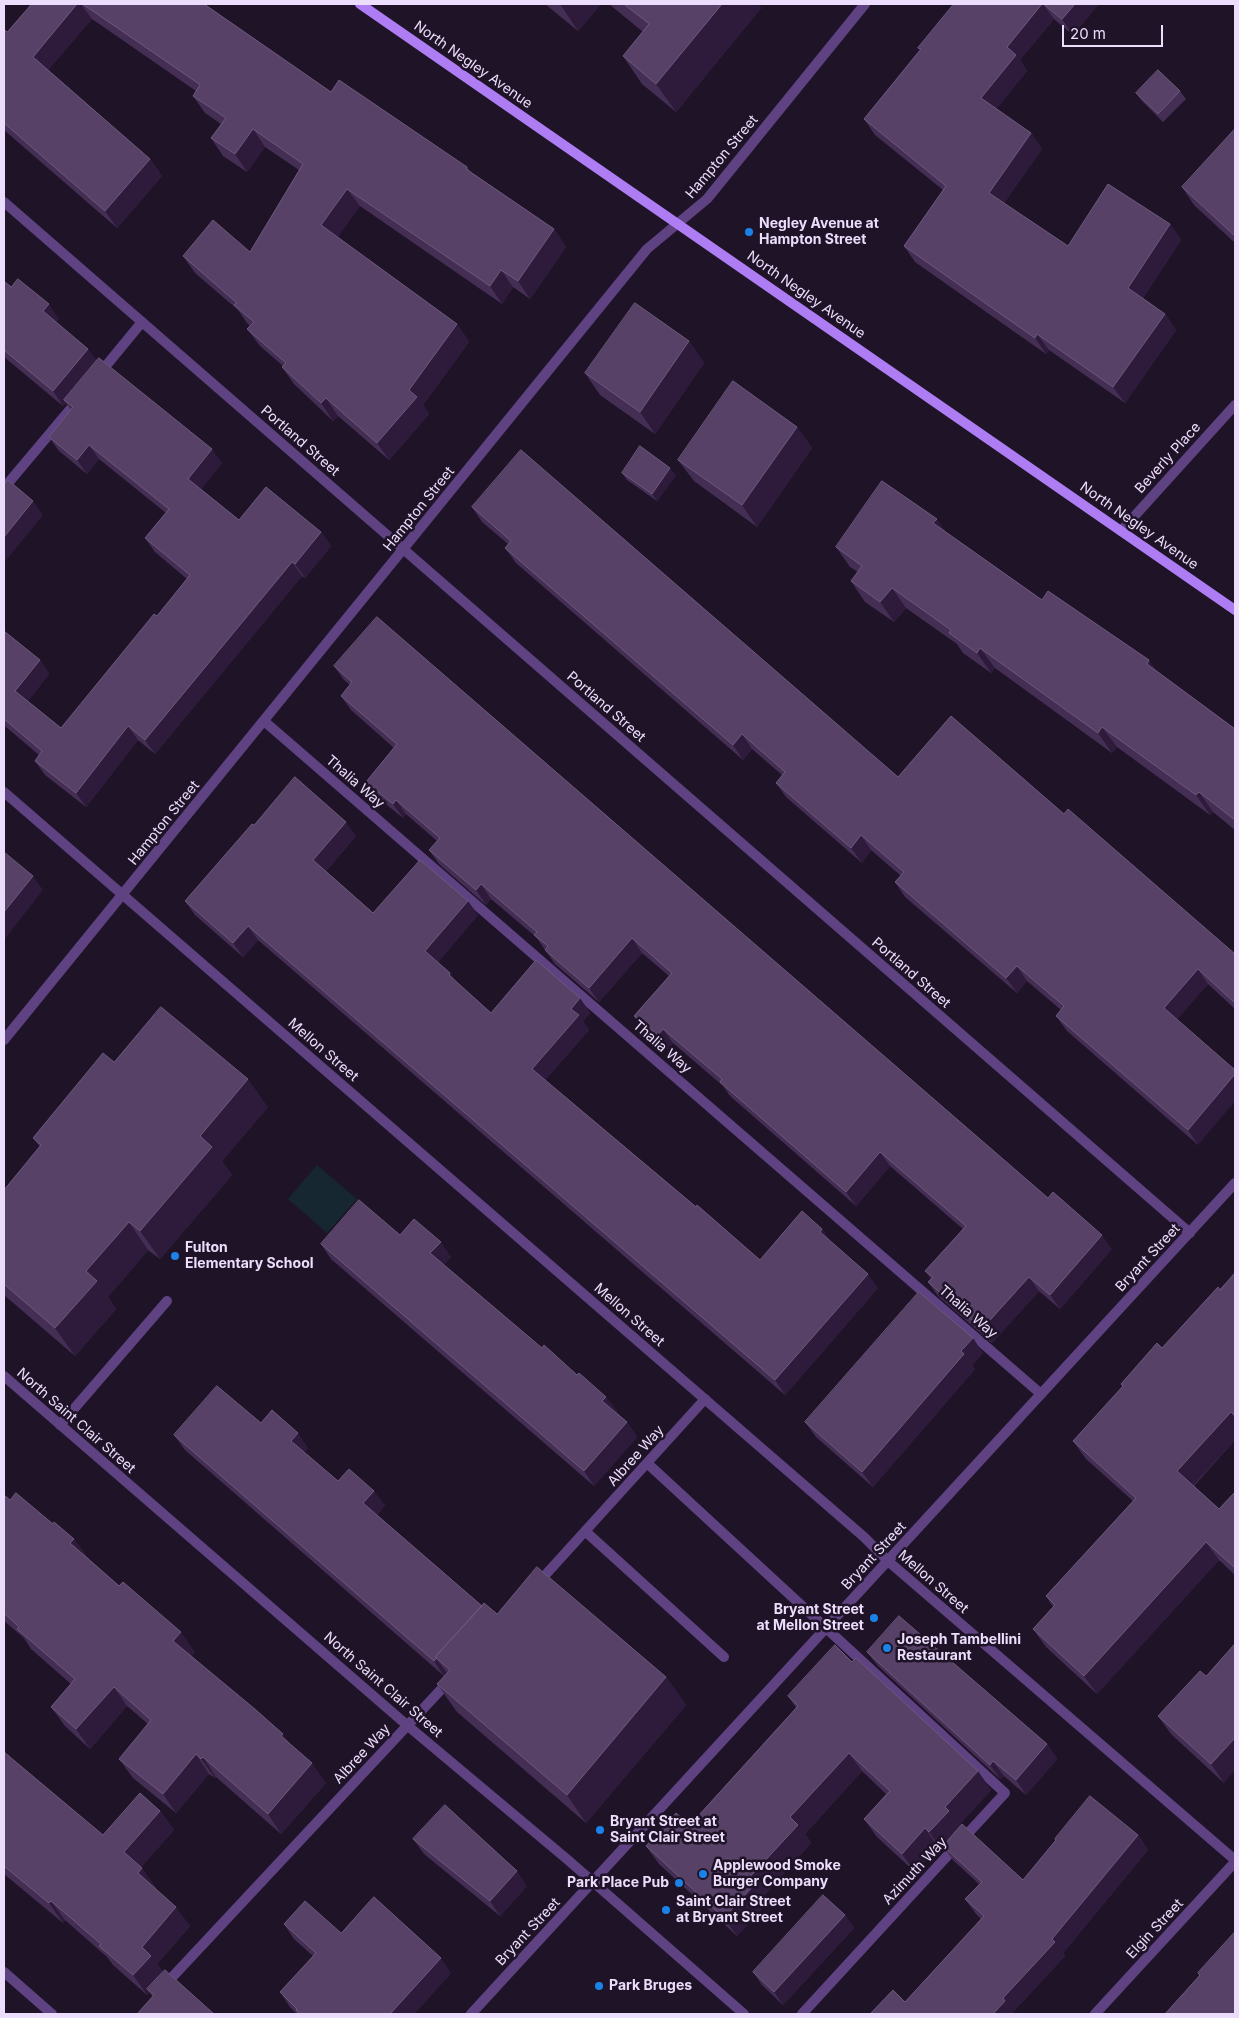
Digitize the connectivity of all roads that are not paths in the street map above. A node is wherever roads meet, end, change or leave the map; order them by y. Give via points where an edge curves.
1 (360, 4) edge
2 (865, 4) edge
3 (4, 202) edge
4 (678, 224) junction
5 (142, 322) junction
6 (1235, 405) edge
7 (4, 488) edge
8 (1121, 530) junction
9 (403, 550) junction
10 (1235, 610) edge
11 (264, 721) junction
12 (4, 792) edge
13 (122, 895) junction
14 (4, 1040) edge
15 (1235, 1183) edge
16 (1190, 1233) junction
17 (167, 1301) dead end
18 (4, 1376) edge
19 (1041, 1394) junction
20 (705, 1400) junction
21 (60, 1425) junction
22 (647, 1463) junction
23 (585, 1531) junction
24 (888, 1561) junction
25 (528, 1594) edge
26 (826, 1628) junction
27 (724, 1656) dead end
28 (455, 1674) edge
29 (408, 1726) junction
30 (1235, 1861) edge
31 (592, 1883) junction
32 (4, 1972) edge
33 (158, 1993) edge
34 (52, 2014) edge
35 (471, 2014) edge
36 (744, 2014) edge
37 (802, 2014) edge
38 (1095, 2014) edge

1 - 4 main road, North Negley Avenue
2 - 4 street, Hampton Street via 707,200
3 - 5 street, Portland Street
4 - 8 main road, North Negley Avenue
4 - 9 street, Hampton Street via 647,249
5 - 7 street
5 - 9 street, Portland Street
6 - 8 street, Beverly Place
8 - 10 main road, North Negley Avenue
9 - 11 street, Hampton Street
9 - 16 street, Portland Street
11 - 13 street, Hampton Street
11 - 19 street, Thalia Way
12 - 13 street, Mellon Street
13 - 14 street, Hampton Street
13 - 20 street, Mellon Street
15 - 16 street, Bryant Street
16 - 19 street, Bryant Street
17 - 21 street
18 - 21 street, North Saint Clair Street
19 - 24 street, Bryant Street
20 - 22 street, Albree Way
20 - 24 street, Mellon Street
21 - 29 street, North Saint Clair Street
22 - 23 street, Albree Way
22 - 26 street
23 - 25 street, Albree Way
23 - 27 street
24 - 26 street, Bryant Street
24 - 30 street, Mellon Street
26 - 31 street, Bryant Street
26 - 37 street, Azimuth Way via 1005,1793
28 - 29 street, Albree Way
29 - 31 street, North Saint Clair Street
29 - 33 street, Albree Way
30 - 38 street, Elgin Street
31 - 35 street, Bryant Street
31 - 36 street, North Saint Clair Street
32 - 34 street

